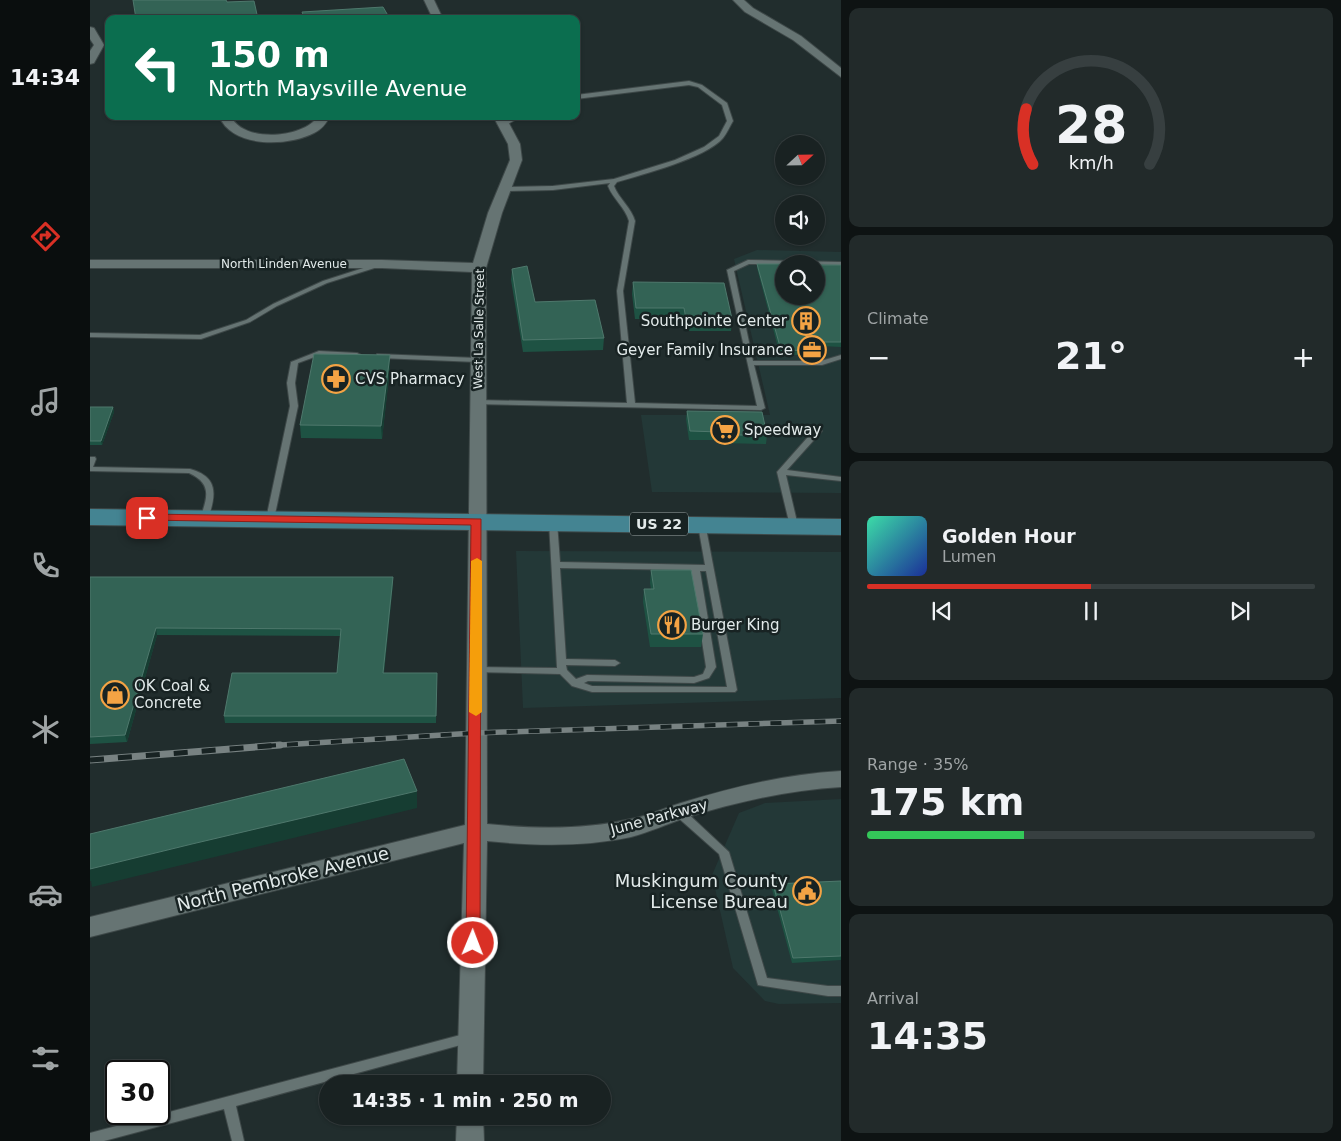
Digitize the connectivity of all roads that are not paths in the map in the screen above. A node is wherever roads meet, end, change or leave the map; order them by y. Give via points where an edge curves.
1 (429, 0) edge
2 (738, 0) edge
3 (436, 15) edge
4 (90, 30) edge
5 (104, 45) edge
6 (90, 61) edge
7 (841, 74) edge
8 (580, 97) edge
9 (227, 120) edge
10 (322, 120) edge
11 (501, 120) edge
12 (614, 181) junction
13 (506, 189) junction
14 (90, 264) edge
15 (382, 264) junction
16 (841, 264) edge
17 (479, 268) junction
18 (90, 335) edge
19 (841, 356) edge
20 (477, 360) junction
21 (750, 363) junction
22 (477, 402) junction
23 (630, 404) junction
24 (818, 431) dead end
25 (90, 470) edge
26 (781, 472) junction
27 (841, 479) edge
28 (90, 517) edge
29 (204, 519) junction
30 (270, 519) junction
31 (477, 522) junction
32 (553, 522) junction
33 (702, 525) junction
34 (794, 526) junction
35 (841, 530) edge
36 (555, 565) junction
37 (695, 567) junction
38 (710, 568) junction
39 (615, 663) dead end
40 (562, 667) junction
41 (476, 670) junction
42 (575, 684) junction
43 (841, 779) edge
44 (679, 812) junction
45 (476, 831) junction
46 (90, 927) edge
47 (841, 990) edge
48 (470, 1037) junction
49 (470, 1075) edge
50 (229, 1102) junction
51 (470, 1125) edge
52 (111, 1137) edge
53 (90, 1139) edge
54 (238, 1141) edge
55 (470, 1141) edge

1 - 3 street
2 - 7 street via 797,38
4 - 5 street
5 - 6 street
8 - 12 lane via 689,83 700,86 725,104 730,121 721,137 706,148
9 - 10 street via 233,129 244,135 278,138 310,131
11 - 13 street, West La Salle Street via 514,144 516,160
12 - 13 lane
12 - 23 lane via 612,192 630,213 632,221 620,291
13 - 17 street, West La Salle Street via 495,213
14 - 15 street, North Linden Avenue
15 - 17 street, North Linden Avenue
15 - 18 lane via 325,282 248,321 201,337
16 - 21 lane via 748,262 730,270
17 - 20 street, West La Salle Street
19 - 21 lane via 822,363
20 - 22 street, West La Salle Street
20 - 30 lane via 319,353 295,362 291,382 294,406
21 - 23 lane via 761,408
22 - 23 lane
22 - 31 street, West La Salle Street
24 - 26 lane
25 - 29 lane via 190,471 204,476 210,486 211,499
26 - 27 lane
26 - 34 lane
28 - 29 main road, US 22
29 - 30 main road, US 22
30 - 31 main road, US 22
31 - 32 main road, US 22
31 - 41 street, West La Salle Street
32 - 33 main road, US 22
32 - 36 lane
33 - 34 main road, US 22
33 - 38 lane
34 - 35 main road, US 22
36 - 37 lane
36 - 40 lane
37 - 38 lane
37 - 42 lane via 711,667 706,676 694,680 587,678
38 - 42 lane via 732,690 592,689
39 - 40 lane
40 - 41 lane
40 - 42 lane
41 - 45 street, West La Salle Street
43 - 44 street, June Parkway via 782,784
44 - 45 street, June Parkway via 632,828 590,834 520,836
44 - 47 lane via 724,852 762,982
45 - 46 street, North Pembroke Avenue
45 - 48 street
48 - 49 street
48 - 50 lane
50 - 52 lane
50 - 54 lane
51 - 55 street
52 - 53 lane

